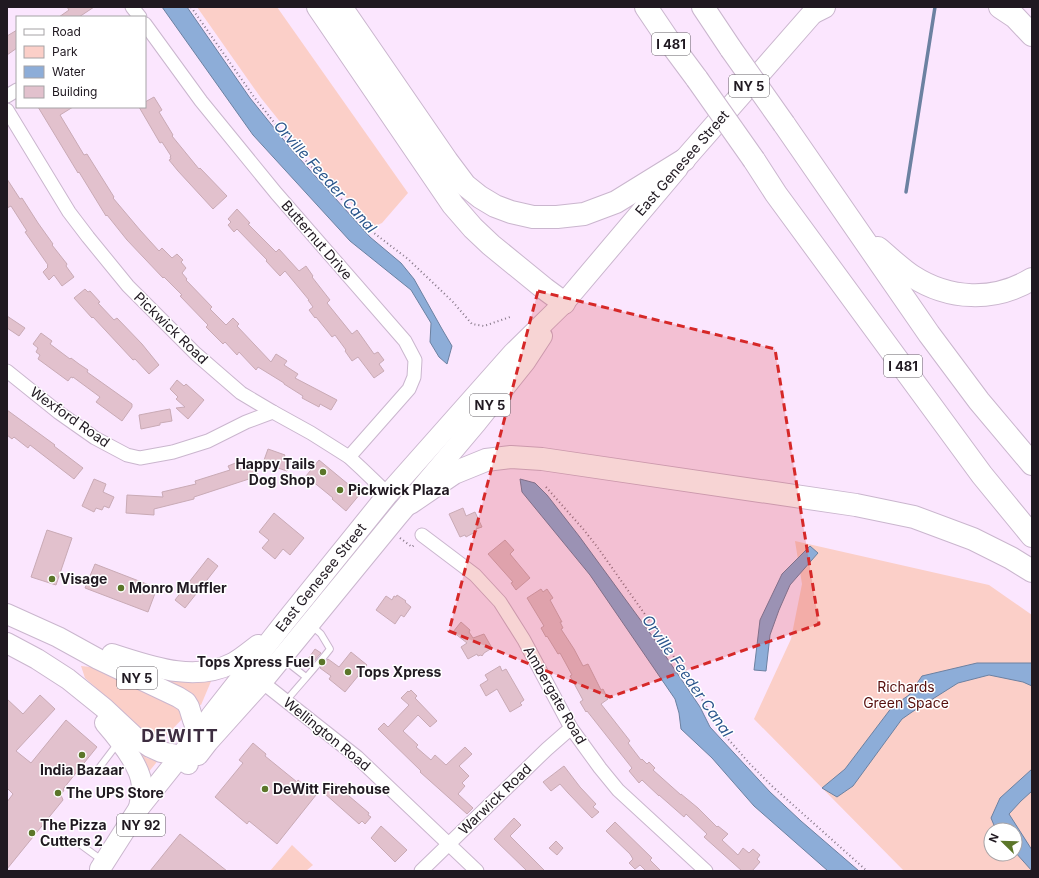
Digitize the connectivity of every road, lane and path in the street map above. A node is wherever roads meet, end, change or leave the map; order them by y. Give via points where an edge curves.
1 (191, 7) edge
2 (318, 7) edge
3 (341, 7) edge
4 (646, 7) edge
5 (703, 7) edge
6 (1000, 7) edge
7 (818, 9) edge
8 (146, 25) edge
9 (1032, 36) edge
10 (16, 91) edge
11 (7, 96) edge
12 (7, 110) edge
13 (684, 160) junction
14 (859, 232) junction
15 (1032, 278) edge
16 (564, 303) junction
17 (510, 316) dead end
18 (7, 371) edge
19 (273, 412) junction
20 (349, 457) junction
21 (1032, 464) edge
22 (546, 487) dead end
23 (388, 494) junction
24 (398, 516) junction
25 (422, 535) joint
26 (1032, 536) edge
27 (1032, 571) edge
28 (7, 614) edge
29 (284, 623) junction
30 (309, 624) junction
31 (58, 637) junction
32 (7, 643) edge
33 (282, 658) junction
34 (306, 677) junction
35 (68, 679) junction
36 (262, 682) junction
37 (286, 701) junction
38 (571, 728) junction
39 (203, 738) junction
40 (120, 740) junction
41 (184, 761) junction
42 (96, 772) dead end
43 (139, 808) junction
44 (77, 842) dead end
45 (449, 844) junction
46 (101, 867) edge
47 (421, 871) edge
48 (477, 871) edge
49 (706, 871) edge
50 (867, 871) edge

1 - 17 path via 254,97 296,150 370,230 408,259 472,324 484,326
2 - 16 highway via 453,205 491,245
3 - 13 highway via 446,161 465,185 495,206 533,217 584,214 616,202
4 - 26 highway, I 481, bridge via 776,194 982,475
5 - 14 highway, I 481, bridge
6 - 9 highway
7 - 13 highway, East Genesee Street / NY 5
8 - 20 street, Butternut Drive via 206,107 276,193 405,341 415,360 414,377 408,389
10 - 11 street
12 - 19 street, Pickwick Road via 69,212 128,286 196,354 241,393
13 - 16 main road, East Genesee Street / NY 5
14 - 15 highway via 912,275 931,286 956,294 991,294 1022,285
14 - 21 highway, I 481 via 929,334 979,401
16 - 23 main road, East Genesee Street / NY 5 via 513,353
16 - 24 main road, East Genesee Street / NY 5 via 525,362
18 - 19 street, Wexford Road via 95,438 128,455 140,458 173,452 208,441
19 - 20 street, Pickwick Road
20 - 23 street, Pickwick Road
22 - 50 path via 598,548 656,630 705,704 715,724 773,787
23 - 24 main road
23 - 29 main road, East Genesee Street / NY 5
24 - 25 path via 412,547
24 - 27 highway via 454,473 486,460 510,457 542,459 856,505 914,517 972,539
24 - 30 main road, East Genesee Street / NY 5
25 - 38 street, Ambergate Road via 475,575 500,602 524,640
28 - 31 main road, NY 5
29 - 31 main road, NY 5 via 242,658 224,667 207,671 186,672 157,668
29 - 39 main road, East Genesee Street via 211,716
30 - 33 main road, East Genesee Street / NY 5
30 - 34 lane via 321,634 330,649
31 - 39 main road, NY 5 via 182,699 190,707
32 - 35 main road via 37,658
33 - 34 lane
33 - 36 main road, East Genesee Street / NY 5
34 - 37 lane
35 - 40 main road
35 - 41 main road via 135,737 156,750 172,754
36 - 37 street, Wellington Road
36 - 39 main road, East Genesee Street / NY 5
37 - 45 street, Wellington Road via 356,757
38 - 45 street, Warwick Road via 547,748
38 - 49 street, Ambergate Road via 618,790
39 - 41 main road, East Genesee Street / NY 5
40 - 42 lane
40 - 43 main road via 140,778 142,786
41 - 43 main road, East Genesee Street / NY 92
41 - 46 main road, East Genesee Street / NY 92 via 150,816
43 - 46 main road, East Genesee Street / NY 92
44 - 46 lane
45 - 47 street, Warwick Road
45 - 48 street, Wellington Road

